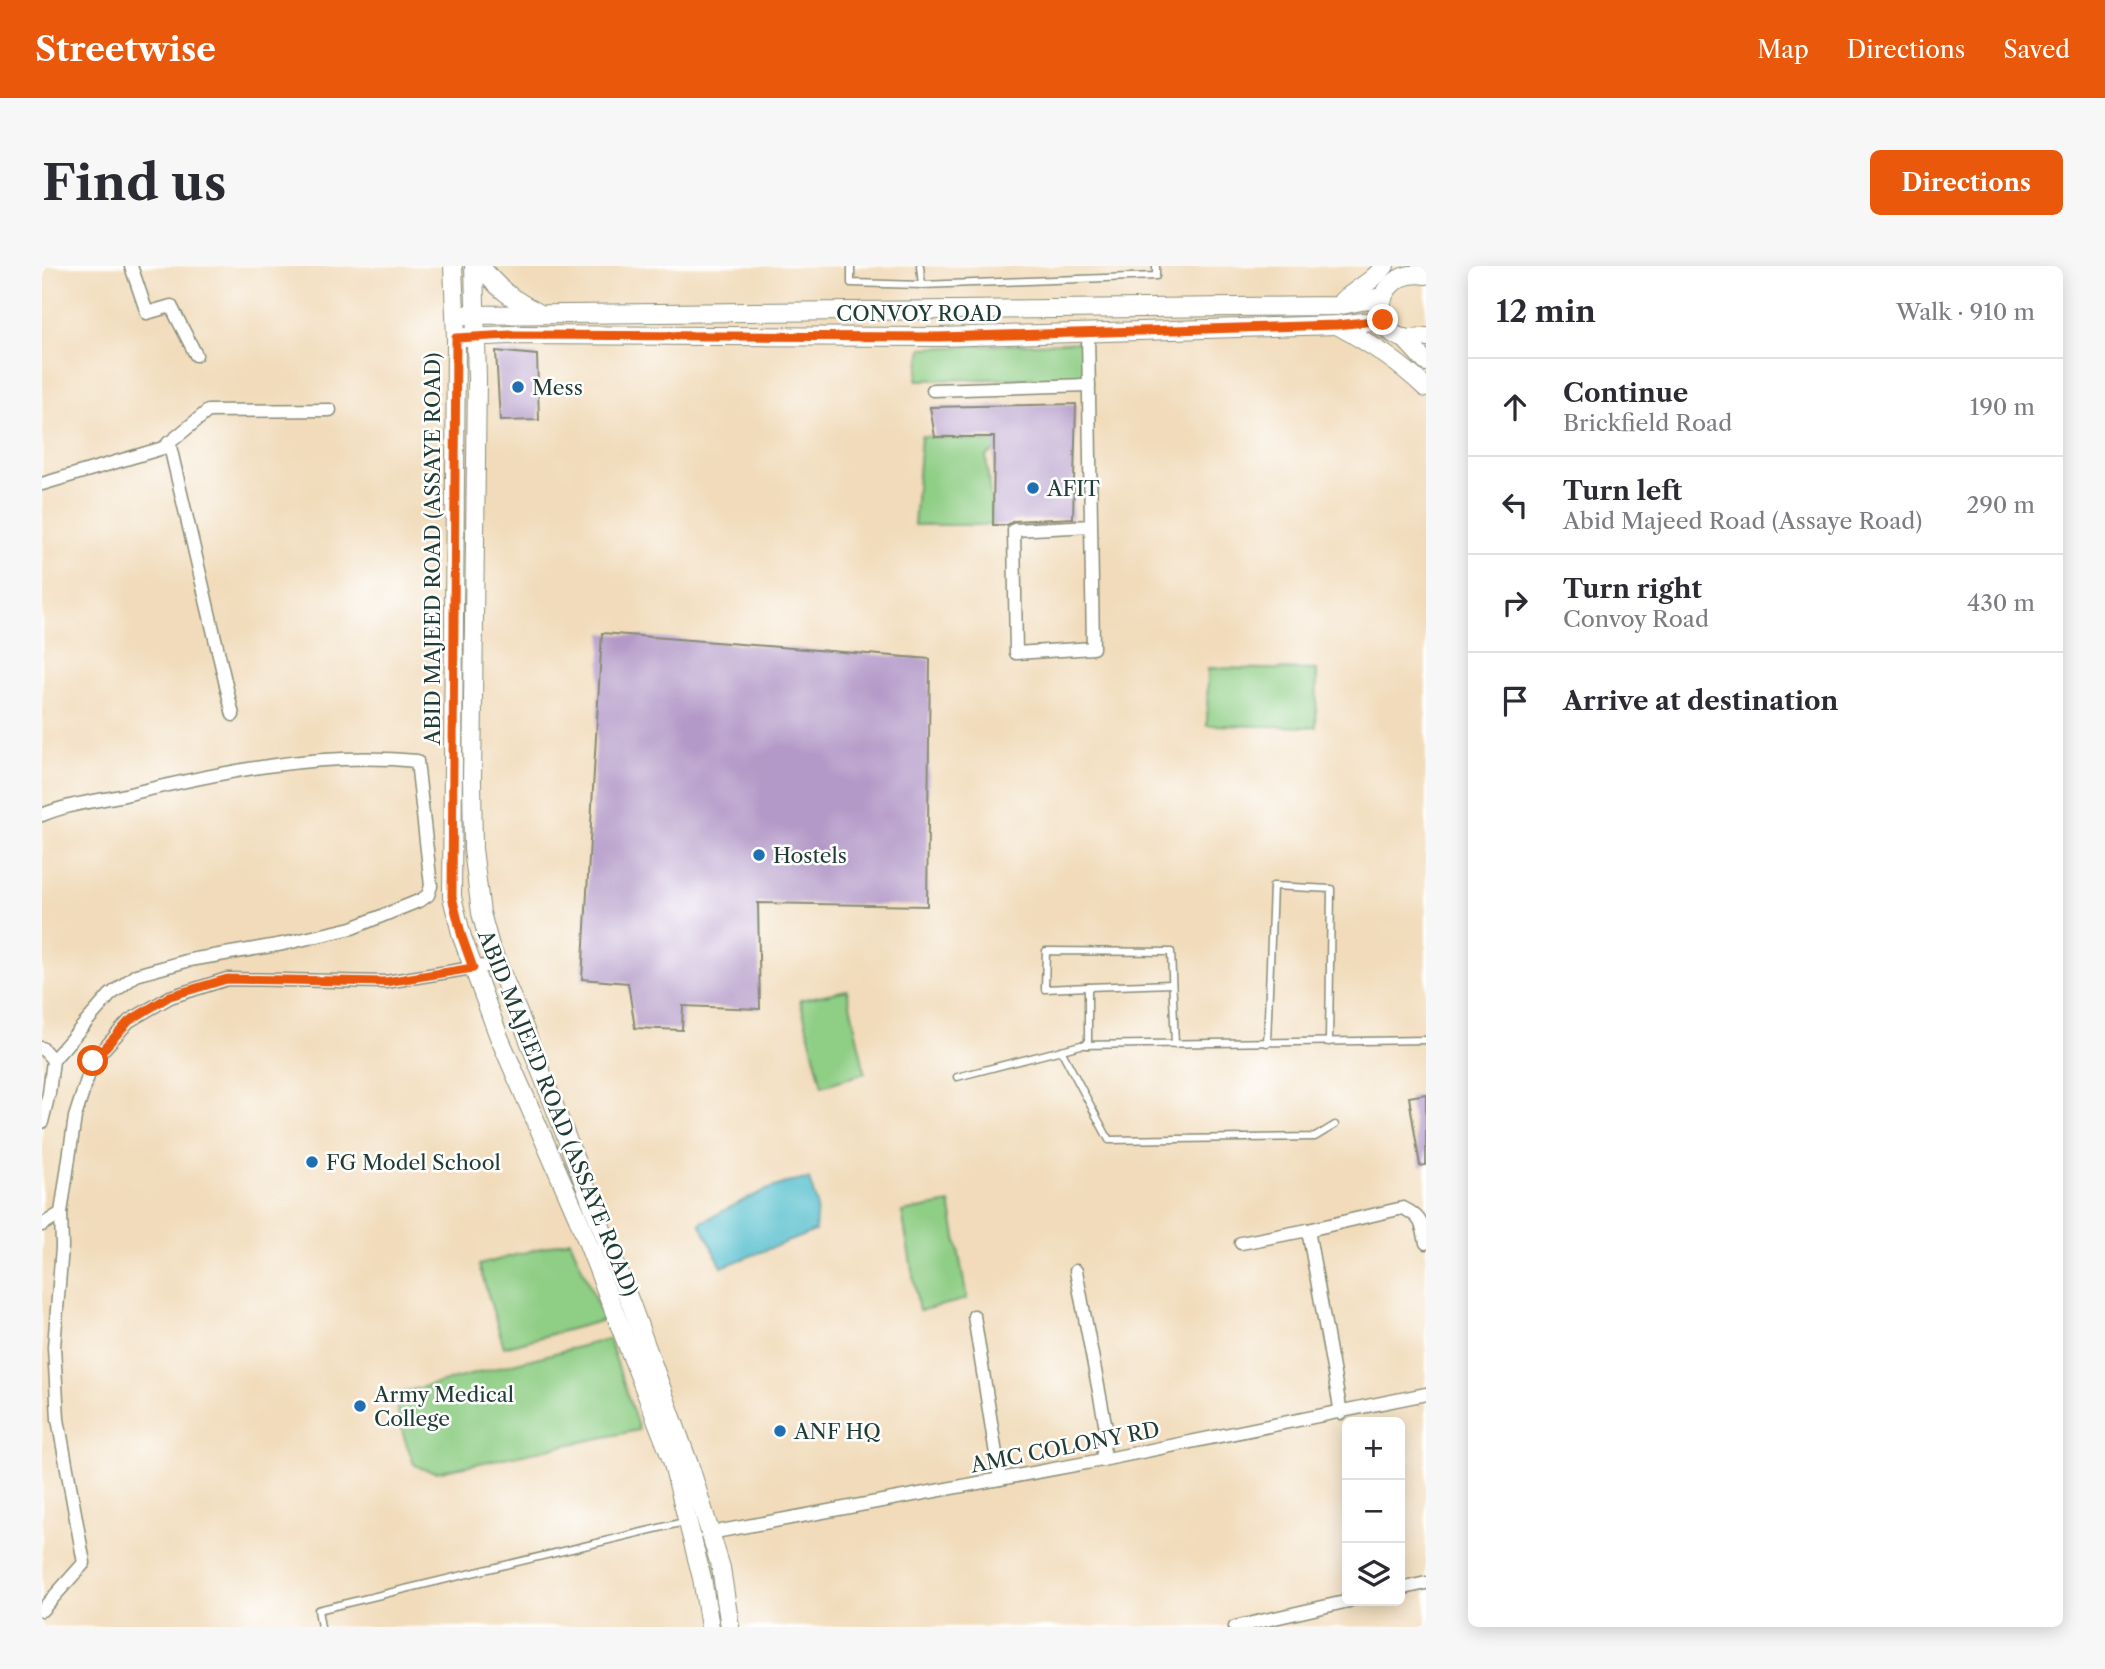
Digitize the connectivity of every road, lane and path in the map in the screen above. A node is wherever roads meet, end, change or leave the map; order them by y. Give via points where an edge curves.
1 (131, 266) edge
2 (453, 266) edge
3 (474, 266) edge
4 (481, 266) edge
5 (851, 266) edge
6 (919, 266) edge
7 (1156, 266) edge
8 (1385, 266) edge
9 (1416, 271) edge
10 (922, 285) junction
11 (1381, 297) junction
12 (1337, 306) junction
13 (476, 314) junction
14 (541, 314) junction
15 (456, 315) junction
16 (1383, 320) junction
17 (1337, 325) junction
18 (1088, 333) junction
19 (477, 336) junction
20 (1426, 337) edge
21 (456, 338) junction
22 (1404, 338) junction
23 (196, 355) dead end
24 (1426, 362) edge
25 (1089, 385) junction
26 (1426, 388) edge
27 (933, 390) dead end
28 (330, 410) dead end
29 (169, 442) junction
30 (42, 484) edge
31 (1091, 526) junction
32 (233, 715) dead end
33 (42, 815) edge
34 (497, 964) junction
35 (473, 968) junction
36 (1172, 984) junction
37 (1088, 987) junction
38 (1426, 1040) edge
39 (1329, 1042) junction
40 (1267, 1043) junction
41 (1175, 1044) junction
42 (1088, 1045) junction
43 (42, 1048) edge
44 (1062, 1050) junction
45 (53, 1060) junction
46 (957, 1077) dead end
47 (42, 1122) edge
48 (1335, 1125) dead end
49 (61, 1213) junction
50 (42, 1225) edge
51 (1308, 1230) junction
52 (1241, 1243) dead end
53 (1426, 1243) edge
54 (1076, 1271) dead end
55 (974, 1316) dead end
56 (1426, 1394) edge
57 (1341, 1413) junction
58 (1102, 1460) junction
59 (1000, 1479) junction
60 (688, 1521) junction
61 (710, 1532) junction
62 (1426, 1583) edge
63 (1405, 1588) edge
64 (1342, 1603) edge
65 (42, 1610) edge
66 (321, 1627) edge
67 (710, 1627) edge
68 (730, 1627) edge
69 (1235, 1627) edge

1 - 23 street via 147,313 171,306
2 - 15 main road, ABID MAJEED ROAD (ASSAYE ROAD)
3 - 13 main road, ABID MAJEED ROAD (ASSAYE ROAD)
4 - 14 main road via 511,298
5 - 10 lane via 851,283
6 - 10 lane
7 - 10 lane via 1156,276
8 - 12 main road
9 - 11 main road via 1390,282
11 - 12 main road, CONVOY ROAD
11 - 16 main road
12 - 14 main road, CONVOY ROAD
13 - 14 main road, CONVOY ROAD
13 - 15 main road, CONVOY ROAD
13 - 19 main road, ABID MAJEED ROAD (ASSAYE ROAD)
15 - 21 main road, ABID MAJEED ROAD (ASSAYE ROAD)
16 - 17 main road, CONVOY ROAD
16 - 22 main road
17 - 18 main road, CONVOY ROAD
17 - 26 main road via 1404,366
18 - 19 main road, CONVOY ROAD
18 - 25 street
19 - 21 main road, CONVOY ROAD
19 - 34 main road, ABID MAJEED ROAD (ASSAYE ROAD) via 473,849 481,914
20 - 22 main road
21 - 35 main road, ABID MAJEED ROAD (ASSAYE ROAD) via 452,897
22 - 24 main road
25 - 27 street
25 - 31 street
28 - 29 street via 208,411
29 - 30 street via 163,448
29 - 32 street
31 - 31 street via 1093,648 1016,653 1014,530
33 - 45 street via 269,765 417,761 430,886 421,900 352,928 136,975 117,988
34 - 35 street
34 - 61 main road, ABID MAJEED ROAD (ASSAYE ROAD) via 632,1307
35 - 49 street via 386,982 227,979 170,996 129,1021 93,1061 75,1117
35 - 60 main road, ABID MAJEED ROAD (ASSAYE ROAD) via 578,1218 672,1460
36 - 37 lane
36 - 37 lane via 1171,952 1046,951 1045,989
36 - 41 lane
37 - 42 lane
38 - 39 lane
39 - 40 lane
39 - 40 lane via 1331,888 1273,886
40 - 41 lane
41 - 42 lane
42 - 44 lane
43 - 45 street
44 - 46 lane
44 - 48 lane via 1109,1140 1315,1137
45 - 47 street
49 - 50 street
49 - 65 street via 54,1347 58,1419 84,1563
51 - 52 street
51 - 53 street via 1403,1208 1421,1222
51 - 57 street
54 - 58 street via 1106,1427
55 - 59 street
56 - 57 street, AMC COLONY RD
57 - 58 street, AMC COLONY RD
58 - 59 street, AMC COLONY RD
59 - 61 street, AMC COLONY RD
60 - 66 lane via 318,1611
60 - 67 main road, ABID MAJEED ROAD (ASSAYE ROAD)
61 - 68 main road, ABID MAJEED ROAD (ASSAYE ROAD)
62 - 63 street
64 - 69 street

